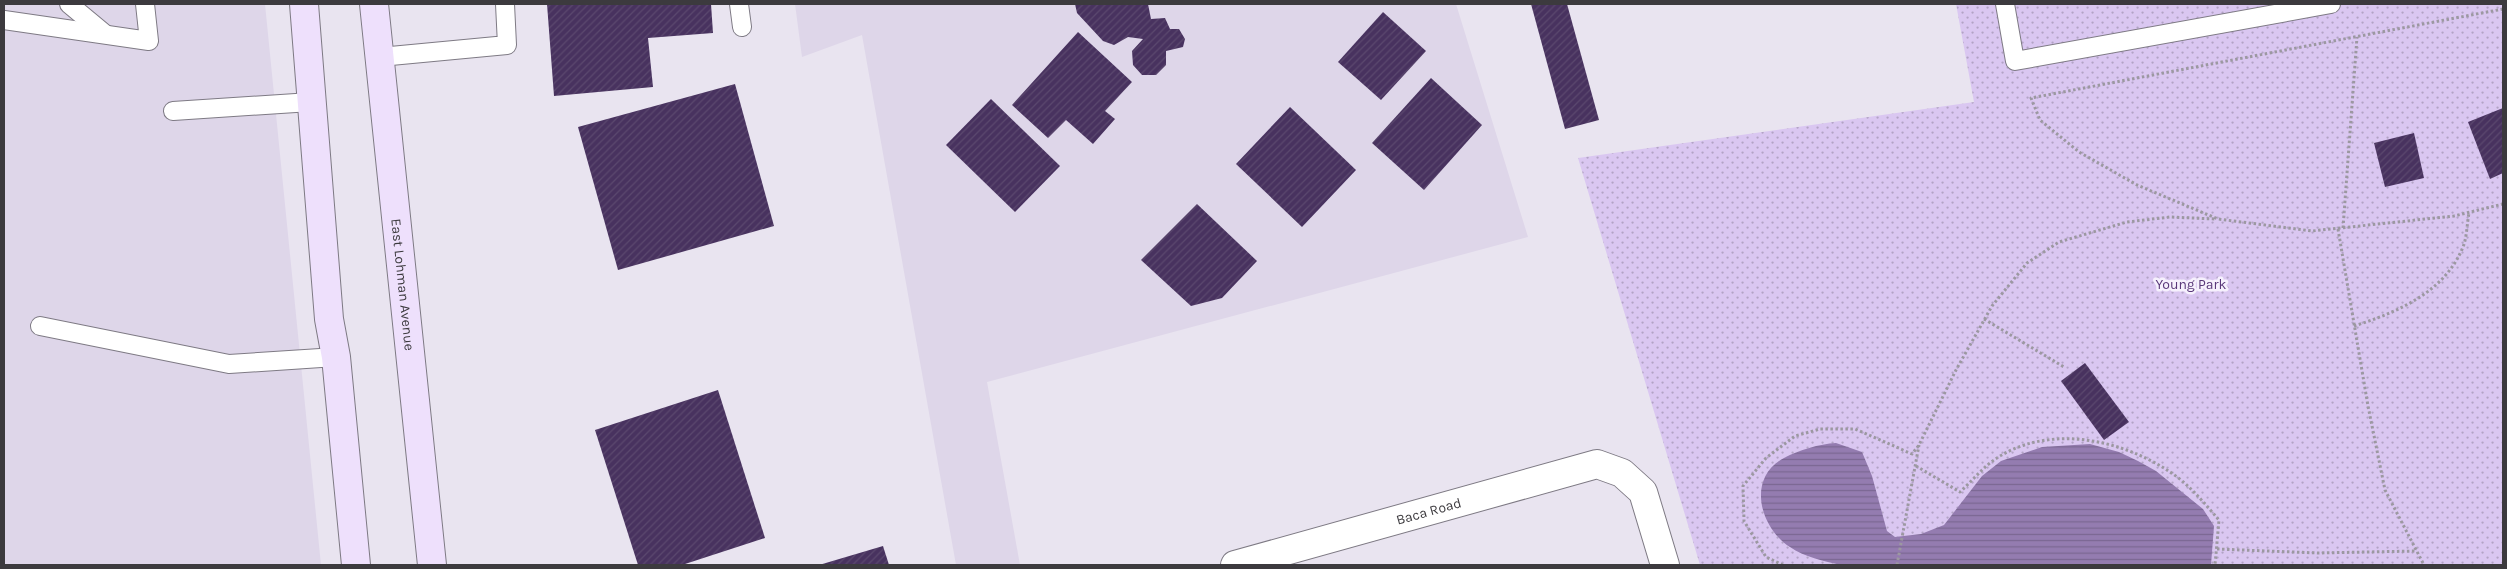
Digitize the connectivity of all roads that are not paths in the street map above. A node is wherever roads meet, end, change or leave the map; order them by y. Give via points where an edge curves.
1 (69, 4) edge
2 (145, 4) edge
3 (304, 4) edge
4 (374, 4) edge
5 (505, 4) edge
6 (739, 4) edge
7 (2005, 4) edge
8 (2331, 4) edge
9 (4, 20) edge
10 (742, 27) dead end
11 (106, 34) junction
12 (380, 57) junction
13 (311, 102) junction
14 (173, 110) dead end
15 (40, 326) dead end
16 (336, 357) junction
17 (356, 565) edge
18 (432, 565) edge
19 (1236, 565) edge
20 (1666, 565) edge

1 - 11 lane
2 - 11 lane via 149,41
3 - 13 main road
4 - 12 main road, East Lohman Avenue
5 - 12 lane via 507,45
6 - 10 lane
7 - 8 lane via 2015,61
9 - 11 lane
12 - 18 main road, East Lohman Avenue
13 - 14 lane
13 - 16 main road via 329,319
15 - 16 lane via 229,364
16 - 17 main road
19 - 20 street, Baca Road via 1597,464 1622,473 1643,492

